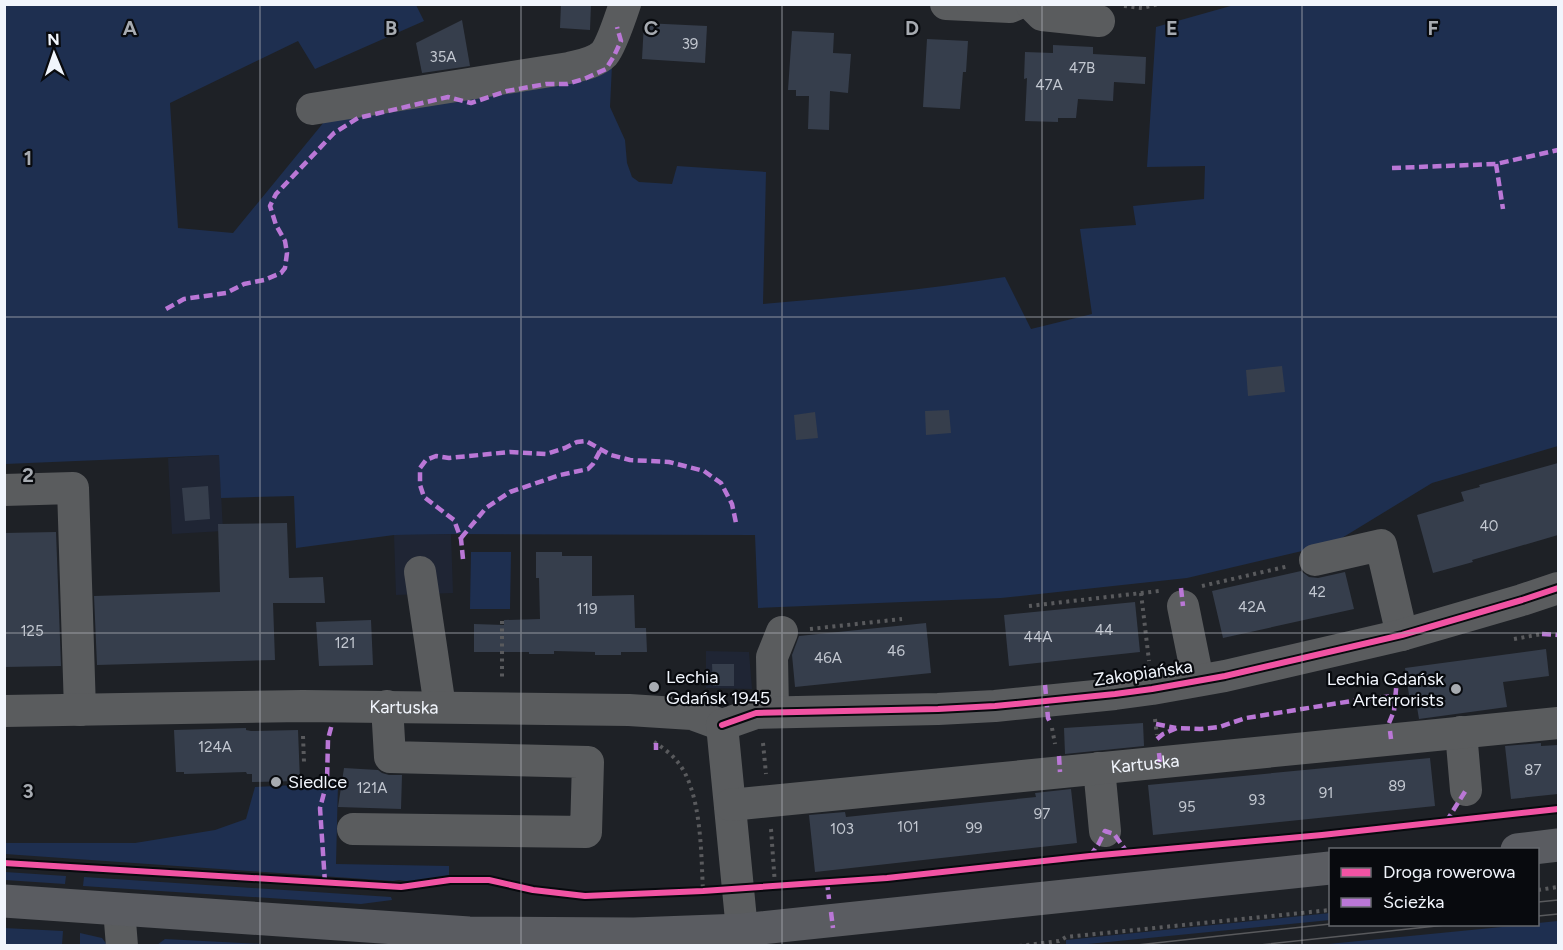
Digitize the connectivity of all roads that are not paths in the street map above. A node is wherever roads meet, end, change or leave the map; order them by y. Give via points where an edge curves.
1 (625, 4) edge
2 (946, 4) edge
3 (1017, 4) edge
4 (1031, 4) edge
5 (1109, 14) edge
6 (312, 109) dead end
7 (4, 490) edge
8 (1315, 560) dead end
9 (420, 572) dead end
10 (1558, 588) edge
11 (1183, 606) dead end
12 (782, 632) road end
13 (1401, 635) junction
14 (1198, 680) junction
15 (387, 706) junction
16 (440, 707) junction
17 (80, 710) junction
18 (4, 711) edge
19 (773, 712) junction
20 (1558, 723) edge
21 (723, 725) junction
22 (1461, 732) junction
23 (1099, 768) junction
24 (1466, 790) dead end
25 (730, 805) junction
26 (353, 829) dead end
27 (1105, 831) dead end
28 (1558, 845) edge
29 (1527, 848) edge
30 (1329, 868) edge
31 (4, 901) edge
32 (119, 909) junction
33 (742, 930) junction
34 (788, 935) edge
35 (122, 945) edge

1 - 6 street via 605,53 590,63
2 - 3 street
4 - 5 street via 1042,15
7 - 17 street via 73,488
8 - 13 street via 1382,545
9 - 16 street
10 - 13 street, Zakopiańska
11 - 14 street
12 - 19 street via 772,657
13 - 14 street, Zakopiańska
14 - 19 street, Zakopiańska via 1115,694 995,706
15 - 16 street, Kartuska
15 - 17 street, Kartuska
15 - 26 street via 390,757 588,762 586,832
16 - 21 street, Kartuska via 692,714
17 - 18 street, Kartuska
19 - 21 street, Zakopiańska via 756,713
20 - 22 street, Kartuska
21 - 25 street
22 - 23 street, Kartuska
22 - 24 street
23 - 25 street, Kartuska
23 - 27 street
25 - 33 street
28 - 29 main road
30 - 34 main road
31 - 32 main road
32 - 33 main road via 469,933
32 - 35 street
33 - 34 main road

